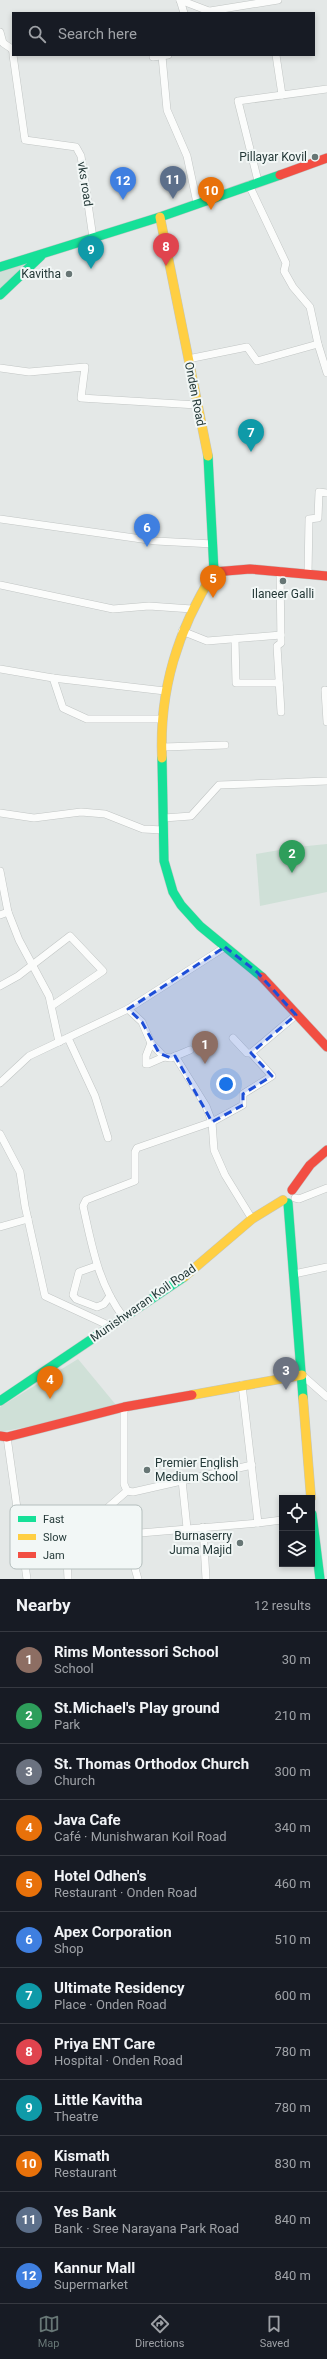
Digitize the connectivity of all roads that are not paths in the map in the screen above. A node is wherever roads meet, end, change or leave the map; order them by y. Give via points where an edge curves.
1 (180, 0) edge
2 (278, 0) edge
3 (265, 2) edge
4 (184, 12) edge
5 (212, 12) edge
6 (0, 32) edge
7 (4, 47) edge
8 (13, 56) edge
9 (159, 56) edge
10 (165, 56) edge
11 (276, 56) edge
12 (153, 57) dead end
13 (327, 89) edge
14 (282, 95) junction
15 (327, 158) edge
16 (258, 181) junction
17 (249, 185) junction
18 (197, 203) junction
19 (160, 217) junction
20 (93, 238) junction
21 (42, 254) junction
22 (0, 267) edge
23 (0, 295) edge
24 (318, 344) junction
25 (188, 359) junction
26 (0, 368) edge
27 (327, 373) edge
28 (198, 405) junction
29 (327, 493) edge
30 (0, 519) edge
31 (214, 544) junction
32 (280, 571) junction
33 (214, 572) junction
34 (308, 574) junction
35 (327, 576) edge
36 (0, 585) edge
37 (192, 608) junction
38 (182, 631) junction
39 (281, 635) junction
40 (235, 639) junction
41 (0, 669) edge
42 (53, 678) junction
43 (279, 683) junction
44 (325, 690) dead end
45 (165, 691) junction
46 (281, 712) dead end
47 (162, 719) junction
48 (327, 722) edge
49 (225, 745) dead end
50 (163, 747) junction
51 (327, 781) edge
52 (0, 813) edge
53 (164, 818) junction
54 (163, 830) junction
55 (0, 871) edge
56 (8, 912) junction
57 (0, 915) edge
58 (225, 947) junction
59 (32, 965) junction
60 (0, 986) edge
61 (53, 1005) junction
62 (128, 1009) junction
63 (296, 1015) junction
64 (68, 1038) junction
65 (233, 1038) dead end
66 (59, 1042) junction
67 (151, 1043) junction
68 (327, 1047) edge
69 (190, 1050) dead end
70 (251, 1052) junction
71 (175, 1056) junction
72 (164, 1057) junction
73 (0, 1083) edge
74 (212, 1122) junction
75 (0, 1134) edge
76 (108, 1138) dead end
77 (327, 1150) edge
78 (327, 1188) edge
79 (290, 1198) junction
80 (28, 1219) junction
81 (252, 1219) junction
82 (0, 1228) edge
83 (96, 1266) junction
84 (327, 1267) edge
85 (294, 1274) junction
86 (110, 1296) junction
87 (124, 1318) junction
88 (110, 1326) junction
89 (302, 1375) junction
90 (242, 1385) junction
91 (327, 1396) edge
92 (0, 1401) edge
93 (124, 1407) junction
94 (3, 1436) edge
95 (252, 1465) junction
96 (182, 1480) junction
97 (127, 1491) junction
98 (311, 1495) edge
99 (15, 1505) edge
100 (111, 1505) edge
101 (279, 1520) edge
102 (258, 1523) junction
103 (187, 1528) junction
104 (203, 1528) junction
105 (314, 1531) edge
106 (142, 1532) edge
107 (26, 1569) edge
108 (68, 1569) edge
109 (135, 1569) edge
110 (27, 1579) edge
111 (68, 1579) edge
112 (138, 1579) edge
113 (206, 1579) edge
114 (320, 1579) edge

1 - 4 street
1 - 5 street
2 - 3 street
3 - 5 street
6 - 7 street, vks road
8 - 20 street, vks road via 25,140 76,147 81,156
9 - 12 street
10 - 18 street via 167,110 187,156
11 - 14 street
13 - 14 street
14 - 16 street via 238,101
15 - 16 main road
16 - 17 main road
17 - 18 main road
17 - 24 street via 286,263 284,271 293,287 310,307
18 - 19 main road
19 - 20 main road
19 - 25 main road, Onden Road
20 - 21 main road
21 - 22 main road
21 - 23 main road
24 - 25 street via 257,361 246,347
24 - 27 street
25 - 28 main road, Onden Road
26 - 28 street via 29,372 85,367 81,398
28 - 31 main road, Onden Road via 210,467
29 - 34 street via 320,492 318,518 309,519
30 - 31 street via 156,541
31 - 33 main road, Onden Road
32 - 33 main road via 250,569
32 - 34 main road
32 - 39 street
33 - 37 main road
34 - 35 main road
36 - 37 street via 113,609 149,606
37 - 38 main road
38 - 40 street via 208,641
38 - 45 main road via 174,649
39 - 40 street
39 - 43 street via 281,643 277,646
40 - 43 street via 236,684
41 - 42 street
42 - 45 street
42 - 47 street via 63,708 87,719
43 - 46 street
44 - 48 street
45 - 47 main road
47 - 50 main road
49 - 50 street
50 - 53 main road
51 - 53 street via 219,785 191,816
52 - 54 street via 34,818 81,812 105,814 143,828
53 - 54 main road
54 - 58 main road via 166,864 172,890 192,919
55 - 56 street
56 - 57 street
56 - 59 street
58 - 62 street
58 - 63 main road via 257,972
59 - 60 street
59 - 61 street
59 - 61 street via 70,936 102,971
61 - 66 street
62 - 64 street
62 - 67 street via 142,1022
63 - 68 main road
63 - 70 street
64 - 66 street
64 - 76 street via 95,1096
65 - 70 street via 247,1053
66 - 73 street via 29,1056
67 - 72 street
67 - 72 street via 146,1064
69 - 71 street
70 - 74 street via 272,1076 243,1094 243,1105
71 - 72 street
71 - 74 street via 206,1106
74 - 81 street via 214,1150 225,1175
74 - 83 street via 137,1148 136,1181 86,1200 83,1206
75 - 80 street via 20,1172
77 - 79 main road, Munishwaran Koil Road via 310,1165
78 - 79 street via 299,1199
79 - 81 main road, Munishwaran Koil Road
79 - 85 main road
80 - 82 street
80 - 88 street via 45,1296
81 - 87 main road, Munishwaran Koil Road via 185,1276
83 - 86 street
83 - 86 street via 79,1272 73,1295 83,1303 97,1307 104,1304
84 - 85 street
85 - 89 main road
86 - 87 street
87 - 88 main road, Munishwaran Koil Road
88 - 92 main road, Munishwaran Koil Road
89 - 90 main road
89 - 91 street
89 - 98 main road
90 - 93 main road
90 - 95 street
93 - 94 main road
93 - 97 street via 124,1484
94 - 99 street
95 - 96 street
95 - 102 street
96 - 97 street via 133,1492
96 - 103 street
97 - 100 street
101 - 102 street
102 - 104 street
103 - 104 street
103 - 106 street
104 - 113 street
105 - 114 main road
107 - 110 street
108 - 111 street
109 - 112 street

